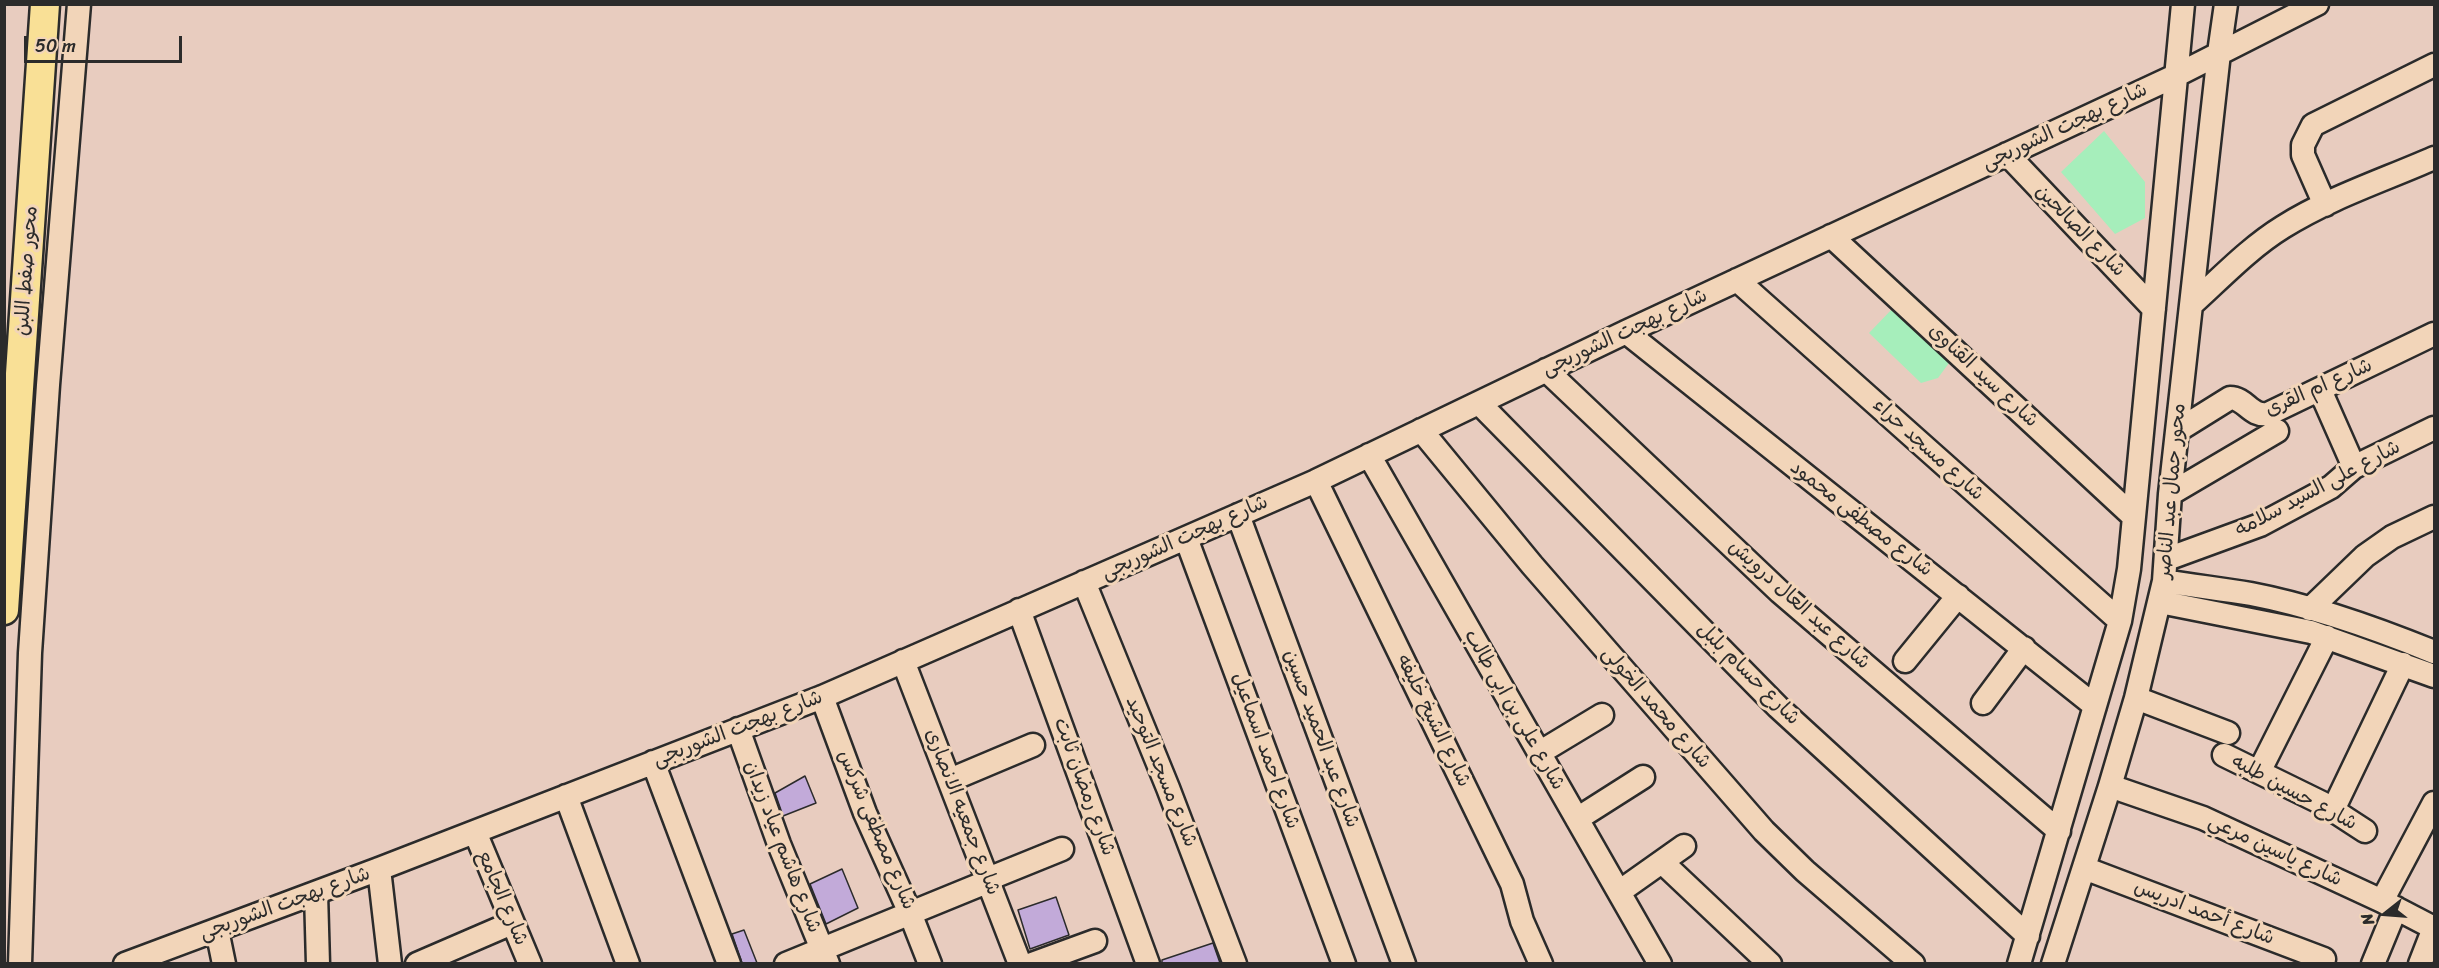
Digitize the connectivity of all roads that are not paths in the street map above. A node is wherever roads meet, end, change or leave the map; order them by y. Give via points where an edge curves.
1 (45, 4) edge
2 (79, 4) edge
3 (2183, 4) edge
4 (2226, 4) edge
5 (2317, 4) edge
6 (2219, 53) junction
7 (2434, 65) edge
8 (2175, 76) junction
9 (2007, 154) junction
10 (2434, 158) edge
11 (2325, 205) junction
12 (1832, 236) junction
13 (1737, 280) junction
14 (2191, 305) junction
15 (2154, 309) junction
16 (1626, 332) junction
17 (2434, 334) edge
18 (1546, 370) junction
19 (2320, 390) junction
20 (1479, 403) junction
21 (2434, 428) edge
22 (1421, 430) junction
23 (2177, 431) junction
24 (2277, 431) dead end
25 (1369, 456) junction
26 (2354, 467) junction
27 (1316, 481) junction
28 (2170, 494) junction
29 (1238, 515) junction
30 (2134, 517) junction
31 (2434, 517) edge
32 (1186, 538) junction
33 (2164, 581) junction
34 (1084, 582) junction
35 (1958, 596) junction
36 (2310, 609) junction
37 (4, 610) edge
38 (1019, 610) junction
39 (2120, 621) junction
40 (2327, 637) junction
41 (2024, 648) junction
42 (2434, 652) edge
43 (903, 661) junction
44 (1905, 661) dead end
45 (2403, 664) junction
46 (2434, 676) edge
47 (822, 697) junction
48 (2136, 698) junction
49 (1983, 703) dead end
50 (2095, 706) junction
51 (1602, 715) dead end
52 (738, 729) junction
53 (2228, 733) dead end
54 (1033, 745) dead end
55 (1539, 753) junction
56 (2224, 755) dead end
57 (653, 762) junction
58 (2259, 772) junction
59 (1643, 777) dead end
60 (950, 780) junction
61 (2110, 786) junction
62 (566, 796) junction
63 (2434, 803) edge
64 (2333, 810) junction
65 (1577, 819) junction
66 (2059, 831) junction
67 (2365, 831) dead end
68 (475, 832) junction
69 (1684, 846) dead end
70 (1062, 849) dead end
71 (1662, 862) junction
72 (2084, 868) junction
73 (379, 869) junction
74 (988, 880) junction
75 (1619, 892) junction
76 (316, 893) junction
77 (2389, 905) junction
78 (910, 913) junction
79 (512, 923) junction
80 (2434, 928) edge
81 (217, 930) junction
82 (2028, 936) junction
83 (1095, 941) dead end
84 (825, 956) edge
85 (449, 957) edge
86 (2324, 959) dead end
87 (20, 963) edge
88 (129, 963) edge
89 (224, 963) edge
90 (318, 963) edge
91 (390, 963) edge
92 (417, 963) edge
93 (530, 963) edge
94 (628, 963) edge
95 (729, 963) edge
96 (786, 963) edge
97 (930, 963) edge
98 (1020, 963) edge
99 (1032, 963) edge
100 (1148, 963) edge
101 (1235, 963) edge
102 (1344, 963) edge
103 (1404, 963) edge
104 (1541, 963) edge
105 (1660, 963) edge
106 (1770, 963) edge
107 (1913, 963) edge
108 (2019, 963) edge
109 (2053, 963) edge
110 (2373, 963) edge
111 (2421, 963) edge

1 - 37 main road, محور صفط اللبن
2 - 87 street via 30,653
3 - 8 street, محور جمال عبد الناصر
4 - 6 street, محور جمال عبد الناصر
5 - 6 street, شارع بهجت الشوربجى
6 - 8 street, شارع بهجت الشوربجى
6 - 14 street, محور جمال عبد الناصر
7 - 11 street via 2313,124 2303,145 2303,155
8 - 9 street, شارع بهجت الشوربجى
8 - 15 street, محور جمال عبد الناصر
9 - 12 street, شارع بهجت الشوربجى
9 - 15 street, شارع الصالحين
10 - 11 street
11 - 14 street via 2264,240
12 - 13 street, شارع بهجت الشوربجى
12 - 30 street, شارع سيد القناوى
13 - 16 street, شارع بهجت الشوربجى
13 - 39 street, شارع مسجد حراء
14 - 23 street, محور جمال عبد الناصر
15 - 30 street, محور جمال عبد الناصر
16 - 18 street, شارع بهجت الشوربجى
16 - 35 street, شارع مصطفى محمود
17 - 19 street, شارع ام القرى
18 - 20 street, شارع بهجت الشوربجى
18 - 66 street, شارع عبد العال درويش via 1780,592
19 - 23 street, شارع ام القرى via 2262,415 2239,399 2230,398
19 - 26 street
20 - 22 street, شارع بهجت الشوربجى
20 - 82 street, شارع حسام بلبل via 1778,707
21 - 26 street, شارع على السيد سلامه
22 - 25 street, شارع بهجت الشوربجى
22 - 107 street, شارع محمد الخولى via 1532,565 1764,831
23 - 28 street, محور جمال عبد الناصر
24 - 28 street
25 - 27 street, شارع بهجت الشوربجى
25 - 55 street, شارع على بن ابى طالب
26 - 33 street, شارع على السيد سلامه via 2331,487
27 - 29 street, شارع بهجت الشوربجى
27 - 104 street, شارع الشيخ خليفه via 1512,884 1522,921
28 - 33 street, محور جمال عبد الناصر
29 - 32 street, شارع بهجت الشوربجى
29 - 103 street, شارع عبد الحميد حسين
30 - 39 street, محور جمال عبد الناصر
31 - 36 street via 2392,537 2365,556
32 - 34 street, شارع بهجت الشوربجى
32 - 102 street, شارع احمد اسماعيل
33 - 36 street
33 - 40 street via 2265,621
33 - 48 street, محور جمال عبد الناصر
34 - 38 street, شارع بهجت الشوربجى
34 - 101 street, شارع مسجد التوحيد
35 - 41 street, شارع مصطفى محمود
35 - 44 street
36 - 42 street via 2373,627
38 - 43 street, شارع بهجت الشوربجى
38 - 100 street, شارع رمضان ثابت
39 - 50 street, محور جمال عبد الناصر
40 - 45 street
40 - 58 street
41 - 49 street
41 - 50 street, شارع مصطفى محمود
43 - 47 street, شارع بهجت الشوربجى
43 - 60 street, شارع جمعيه الانصارى
45 - 46 street
45 - 64 street
47 - 52 street, شارع بهجت الشوربجى
47 - 78 street, شارع مصطفى شركس via 865,813
48 - 53 street
48 - 61 street, محور جمال عبد الناصر
50 - 66 street, محور جمال عبد الناصر
51 - 55 street
52 - 57 street, شارع بهجت الشوربجى
52 - 84 street, شارع هاشم عياد زيدان
54 - 60 street
55 - 65 street, شارع على بن ابى طالب
56 - 58 street, شارع حسين طلبه
57 - 62 street, شارع بهجت الشوربجى
57 - 95 street
58 - 64 street, شارع حسين طلبه
59 - 65 street
60 - 74 street, شارع جمعيه الانصارى
61 - 72 street, محور جمال عبد الناصر
61 - 77 street, شارع ياسين مرعي via 2203,818
62 - 68 street, شارع بهجت الشوربجى
62 - 94 street
63 - 77 street
64 - 67 street, شارع حسين طلبه
65 - 75 street, شارع على بن ابى طالب
66 - 82 street, محور جمال عبد الناصر
68 - 73 street, شارع بهجت الشوربجى
68 - 79 street, شارع الجامع
69 - 71 street
70 - 74 street
71 - 75 street
71 - 106 street
72 - 86 street, شارع أحمد ادريس
72 - 109 street, محور جمال عبد الناصر
73 - 76 street, شارع بهجت الشوربجى
73 - 91 street
74 - 78 street
74 - 98 street, شارع جمعيه الانصارى
75 - 105 street, شارع على بن ابى طالب
76 - 81 street, شارع بهجت الشوربجى
76 - 90 street
77 - 80 street, شارع ياسين مرعي
77 - 110 street
78 - 84 street
78 - 97 street, شارع مصطفى شركس
79 - 85 street
79 - 93 street, شارع الجامع
80 - 111 street
81 - 88 street, شارع بهجت الشوربجى
81 - 89 street
82 - 108 street, محور جمال عبد الناصر
83 - 99 street
84 - 96 street
85 - 92 street

